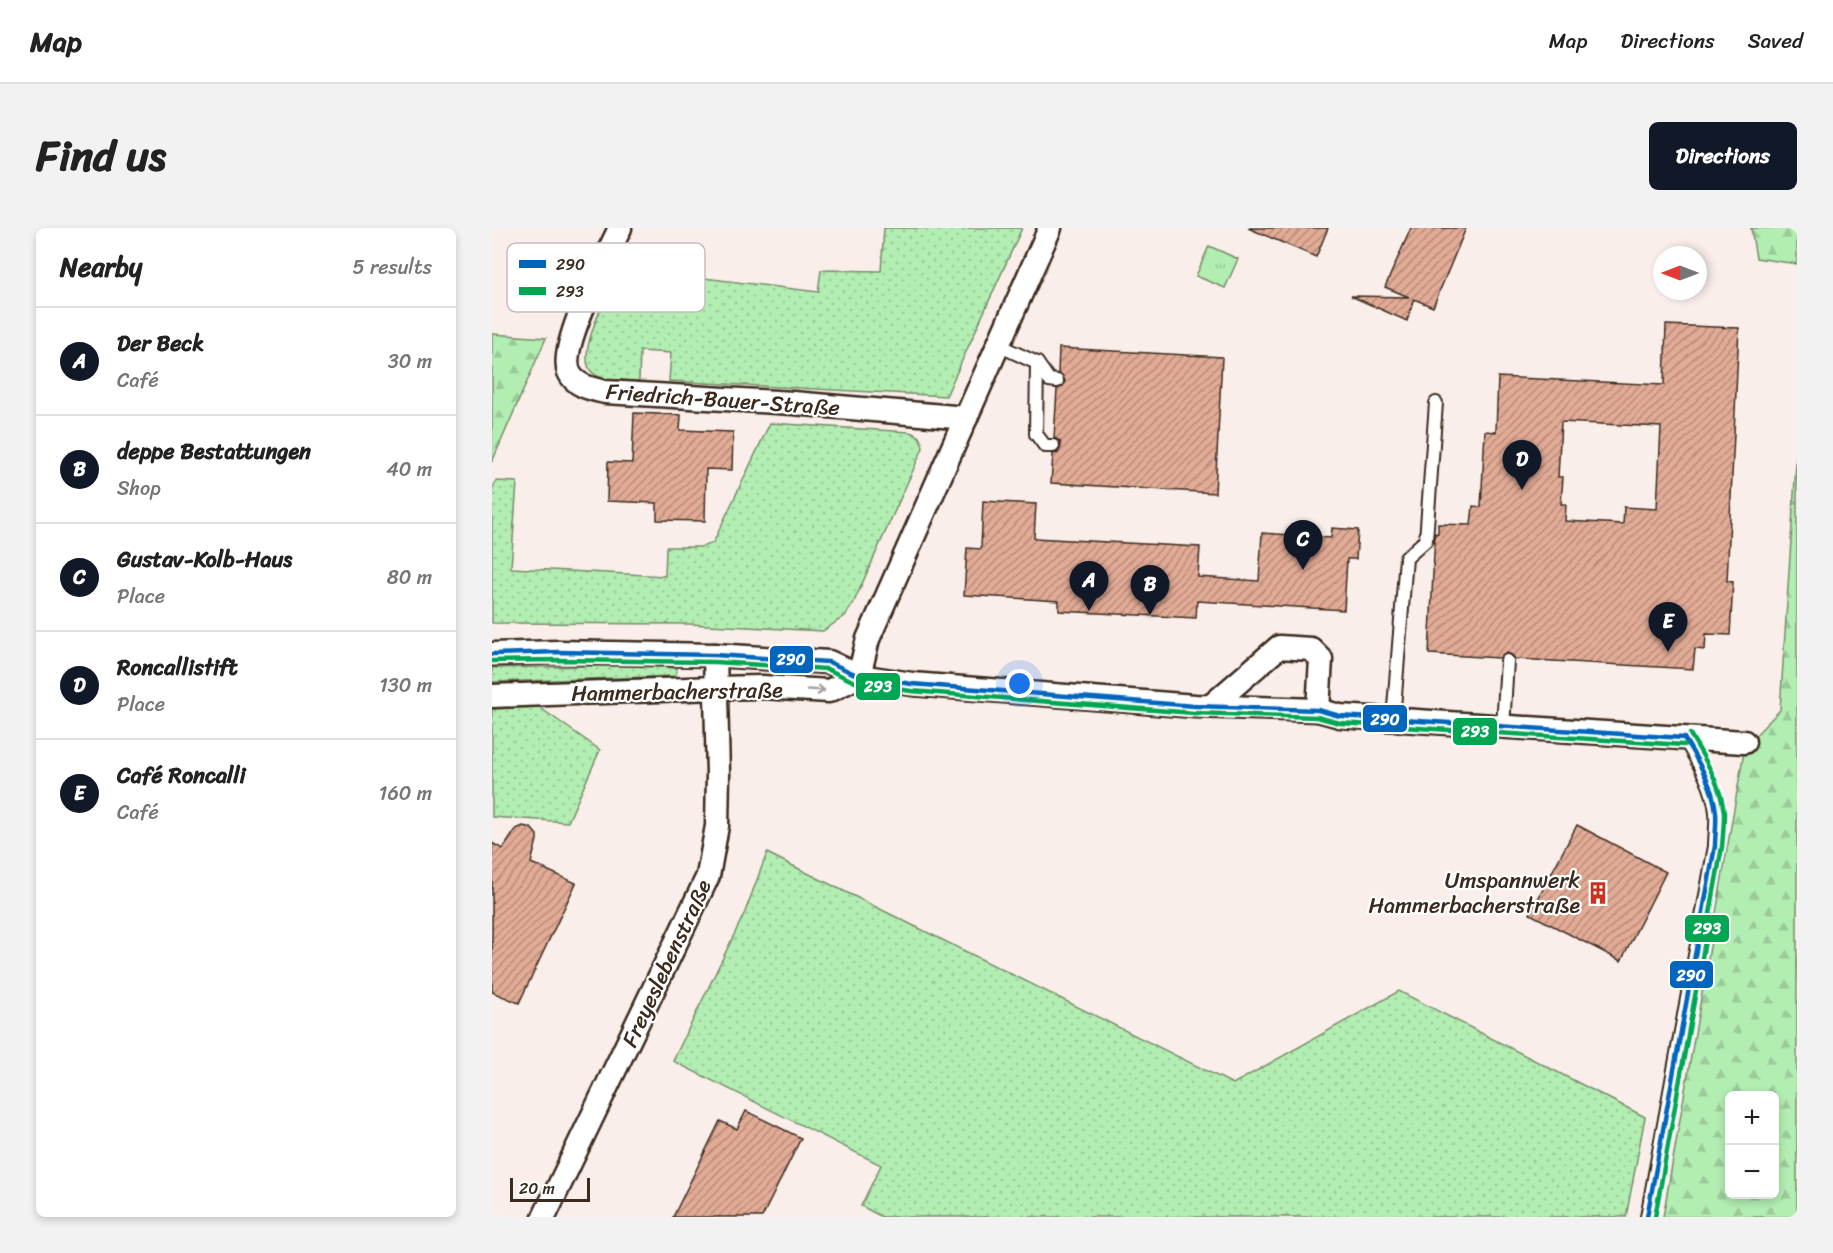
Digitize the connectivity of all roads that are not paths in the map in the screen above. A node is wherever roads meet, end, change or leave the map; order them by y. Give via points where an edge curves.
1 (620, 228) edge
2 (1050, 228) edge
3 (613, 243) edge
4 (582, 312) edge
5 (998, 345) junction
6 (1037, 363) junction
7 (1057, 381) dead end
8 (1436, 403) dead end
9 (966, 418) junction
10 (1053, 446) dead end
11 (492, 654) edge
12 (715, 655) junction
13 (1507, 662) dead end
14 (859, 676) junction
15 (715, 687) junction
16 (492, 696) edge
17 (1211, 706) junction
18 (1318, 710) junction
19 (1393, 720) junction
20 (1503, 727) junction
21 (1684, 738) junction
22 (1744, 742) dead end
23 (544, 1217) edge
24 (1647, 1217) edge

1 - 3 street, Friedrich-Bauer-Straße
2 - 5 street
4 - 9 street, Friedrich-Bauer-Straße via 567,360 569,373 590,388
5 - 6 lane
5 - 9 street
6 - 7 lane via 1049,380
6 - 10 lane via 1036,434 1045,446
8 - 19 lane via 1426,540 1406,558
9 - 14 street via 868,639
11 - 12 street, Hammerbacherstraße
12 - 14 street, Hammerbacherstraße via 829,662
12 - 15 street, Freyeslebenstraße
13 - 20 lane
15 -> 14 street, Hammerbacherstraße via 829,691
14 - 17 street, Hammerbacherstraße via 912,684
15 - 16 street, Hammerbacherstraße
15 - 23 street, Freyeslebenstraße via 717,826 708,876
17 - 18 street, Hammerbacherstraße
17 - 18 street via 1279,647 1311,649 1322,659
18 - 19 street, Hammerbacherstraße via 1340,716
19 - 20 street, Hammerbacherstraße
20 - 21 street, Hammerbacherstraße
21 - 22 street, Hammerbacherstraße
21 - 24 lane via 1712,790 1716,814 1714,846

